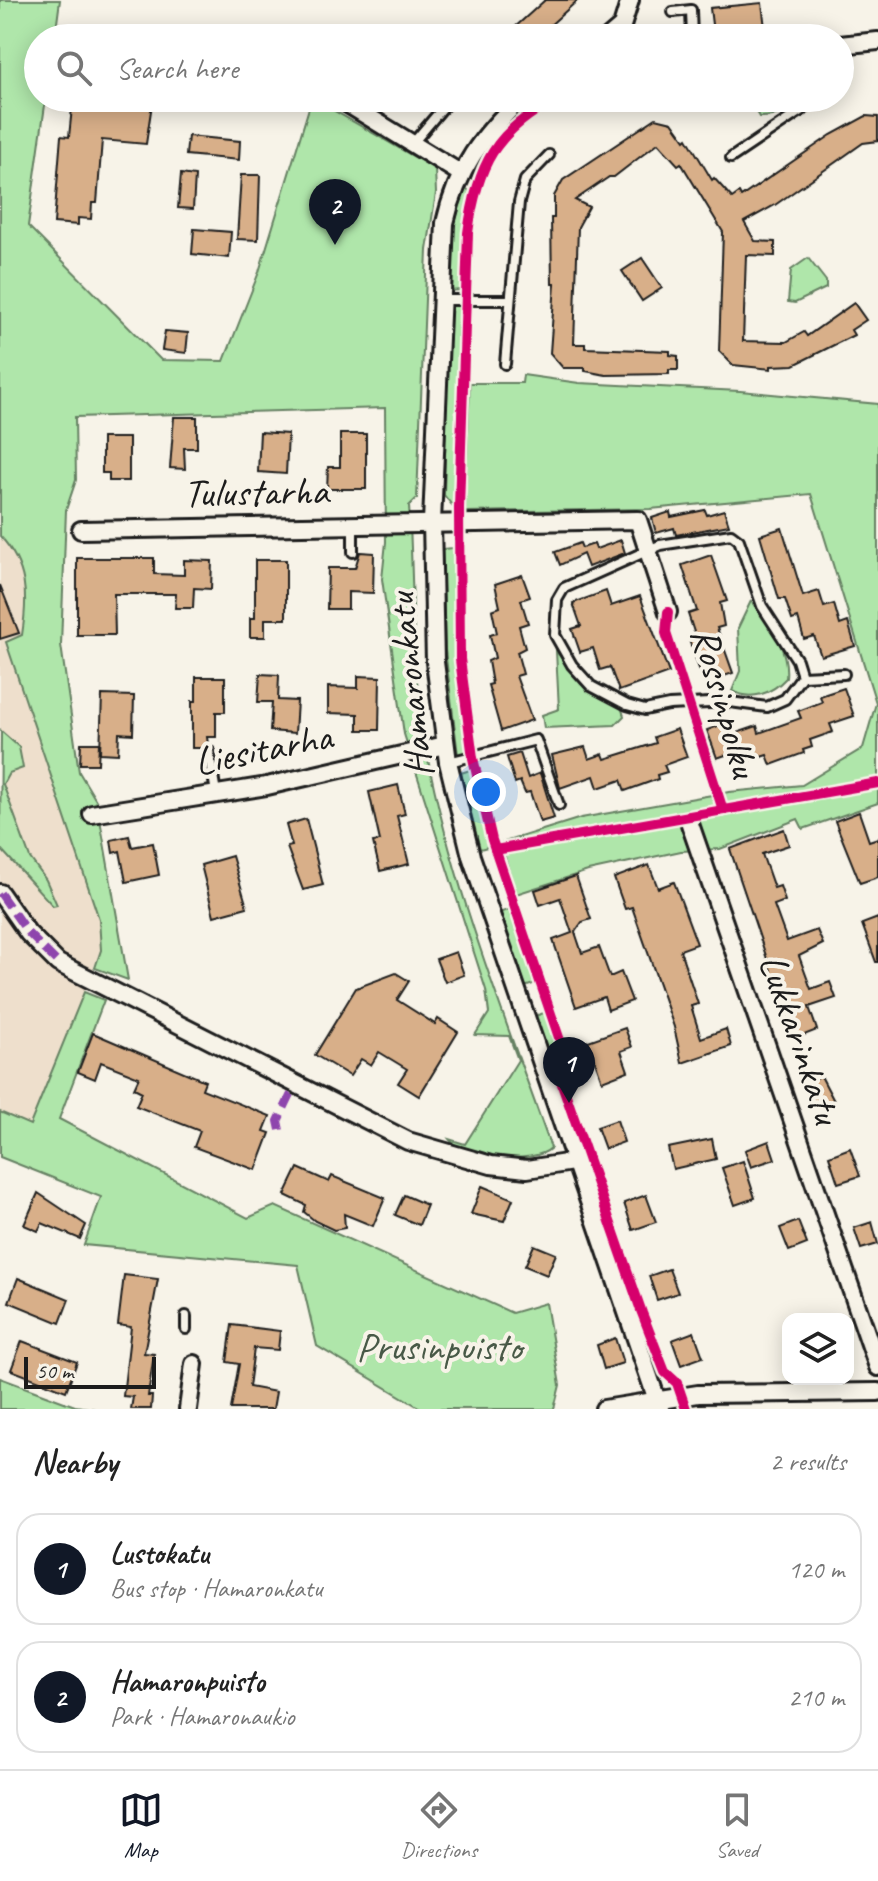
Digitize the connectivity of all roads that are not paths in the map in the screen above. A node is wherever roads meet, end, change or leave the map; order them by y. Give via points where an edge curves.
1 (630, 0) edge
2 (673, 12) dead end
3 (622, 24) edge
4 (692, 24) edge
5 (878, 41) edge
6 (854, 44) edge
7 (361, 112) edge
8 (439, 112) edge
9 (508, 112) edge
10 (799, 112) edge
11 (413, 143) junction
12 (549, 155) dead end
13 (731, 158) dead end
14 (460, 173) junction
15 (442, 299) junction
16 (510, 300) junction
17 (505, 364) dead end
18 (432, 522) junction
19 (353, 524) junction
20 (81, 530) dead end
21 (648, 550) junction
22 (353, 552) dead end
23 (668, 612) dead end
24 (844, 674) dead end
25 (802, 676) junction
26 (445, 745) junction
27 (209, 751) dead end
28 (448, 762) junction
29 (216, 794) junction
30 (559, 805) dead end
31 (92, 814) dead end
32 (690, 824) dead end
33 (0, 893) edge
34 (581, 1160) junction
35 (186, 1316) dead end
36 (186, 1329) dead end
37 (194, 1364) dead end
38 (878, 1367) edge
39 (878, 1392) edge
40 (659, 1405) edge
41 (188, 1409) edge
42 (604, 1409) edge

1 - 3 street
2 - 4 lane via 691,10
5 - 6 street
7 - 11 street
8 - 11 lane
9 - 14 street, Hamaronkatu via 479,142
10 - 13 lane
11 - 14 street
12 - 16 lane via 525,180 519,202
14 - 15 street, Hamaronkatu via 445,223
15 - 16 lane
15 - 18 street, Hamaronkatu
16 - 17 lane
18 - 19 street, Tulustarha
18 - 21 street, Tulustarha via 638,520
18 - 26 street, Hamaronkatu via 435,662
19 - 20 street, Tulustarha
19 - 22 lane
21 - 23 street
21 - 25 lane via 731,534 739,540 762,606
21 - 25 lane via 572,581 557,600 555,635 591,686 645,710 730,702 767,707 785,699
24 - 25 lane
26 - 28 street, Hamaronkatu
26 - 29 street, Liesitarha
27 - 29 lane
28 - 30 lane via 536,740
28 - 34 street, Hamaronkatu via 474,867
29 - 31 street, Liesitarha via 111,817
32 - 38 street, Lukkarinkatu
33 - 34 street via 58,963 408,1141 491,1165 527,1169
34 - 40 street, Hamaronkatu
35 - 36 lane
37 - 41 street
39 - 40 street via 719,1393
40 - 42 street

